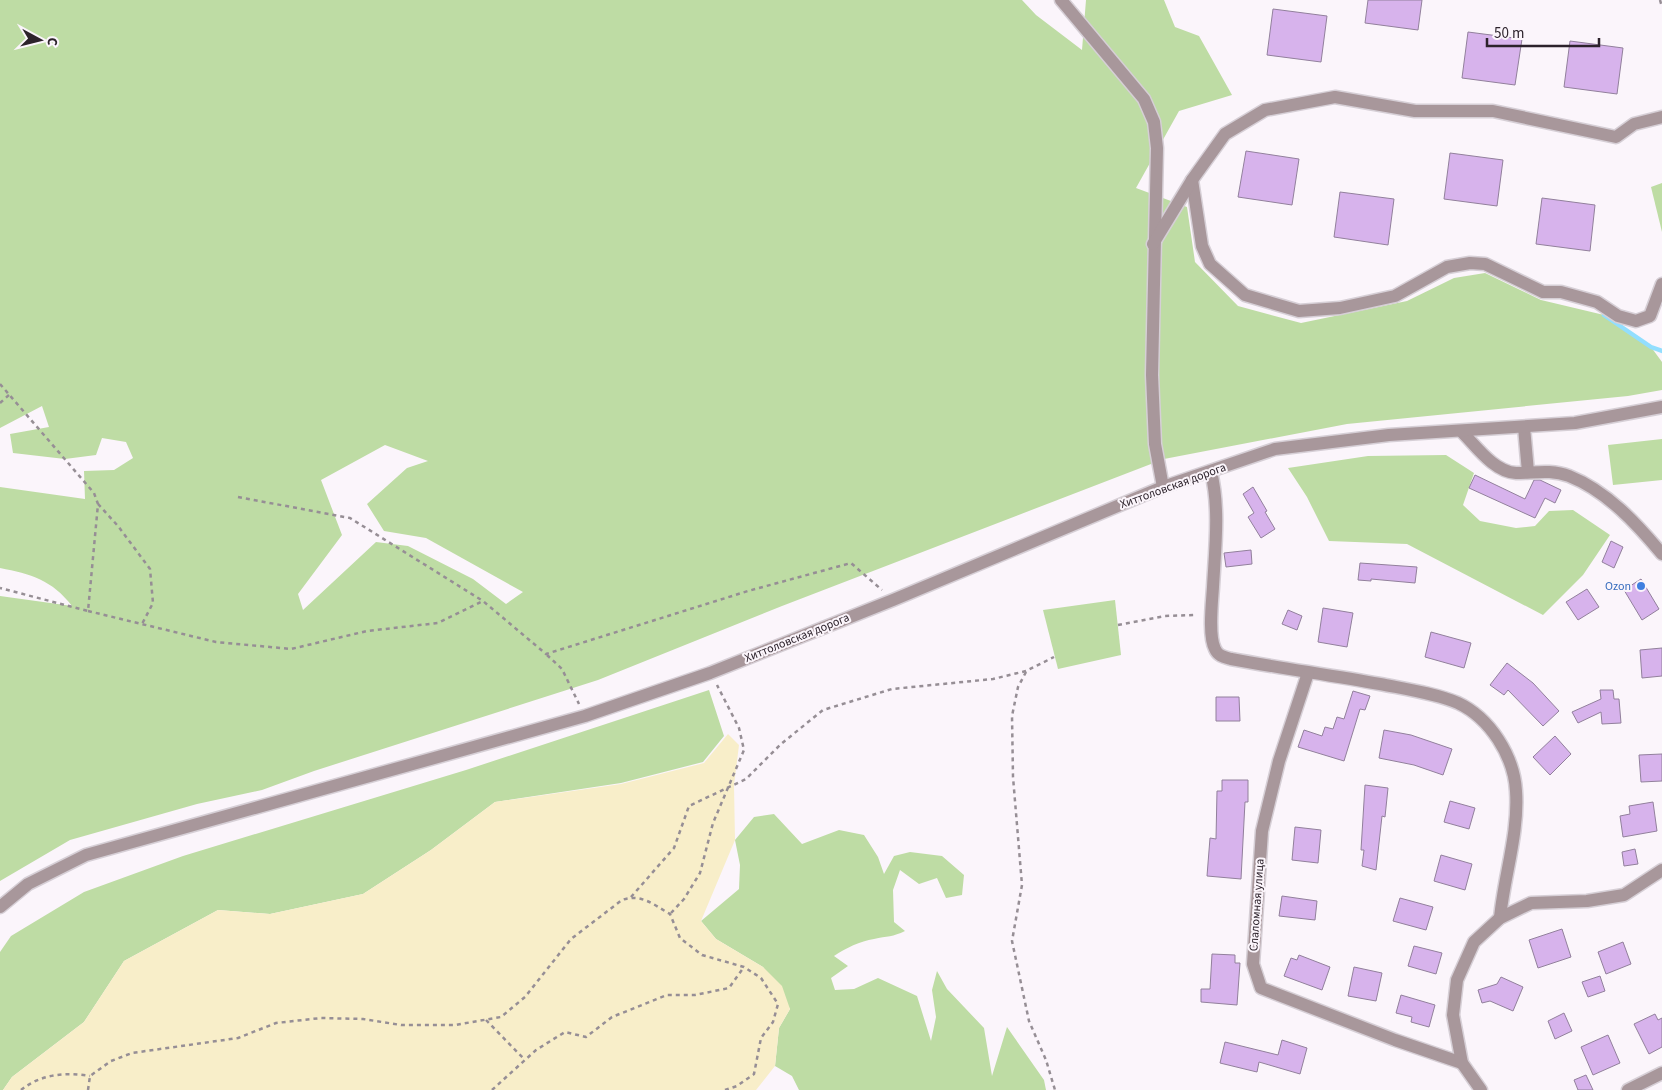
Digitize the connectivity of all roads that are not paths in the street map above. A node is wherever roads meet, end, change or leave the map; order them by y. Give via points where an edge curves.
1 (1061, 0) edge
2 (1662, 117) edge
3 (1192, 180) junction
4 (1153, 244) junction
5 (1662, 284) edge
6 (1662, 407) edge
7 (1524, 427) junction
8 (1462, 432) junction
9 (1211, 472) junction
10 (1528, 472) junction
11 (1163, 488) junction
12 (1662, 554) edge
13 (1308, 673) junction
14 (1662, 870) edge
15 (0, 907) edge
16 (1500, 918) junction
17 (1462, 1063) junction
18 (1662, 1073) edge
19 (1481, 1090) edge
20 (1628, 1090) edge

1 - 4 street via 1144,99 1154,122 1157,148
2 - 3 street via 1634,124 1616,137 1493,111 1415,111 1335,97 1266,110 1225,134
3 - 4 street
3 - 5 street via 1202,246 1210,264 1245,295 1299,311 1340,308 1395,296 1448,267 1470,263 1485,264 1543,292 1561,292 1597,302 1618,316 1636,321 1650,316
4 - 11 street via 1152,375 1155,444
6 - 7 street, Хиттоловская дорога via 1576,424
7 - 8 street, Хиттоловская дорога
7 - 10 street
8 - 9 street, Хиттоловская дорога via 1380,436 1275,449
8 - 10 street via 1491,462 1514,473
9 - 11 street, Хиттоловская дорога
9 - 13 street via 1215,487 1211,614 1214,648 1220,655 1231,659
10 - 12 street via 1567,475 1583,482 1628,515
11 - 15 street, Хиттоловская дорога via 710,673 585,716 86,855 28,884
13 - 16 street via 1408,689 1458,704 1490,727 1508,755 1516,790 1513,839 1503,884
13 - 17 street, Слаломная улица via 1279,761 1262,831 1253,964 1261,988
14 - 16 street via 1624,895 1531,903
16 - 17 street via 1474,942 1457,980 1453,1015
17 - 19 street
18 - 20 street

